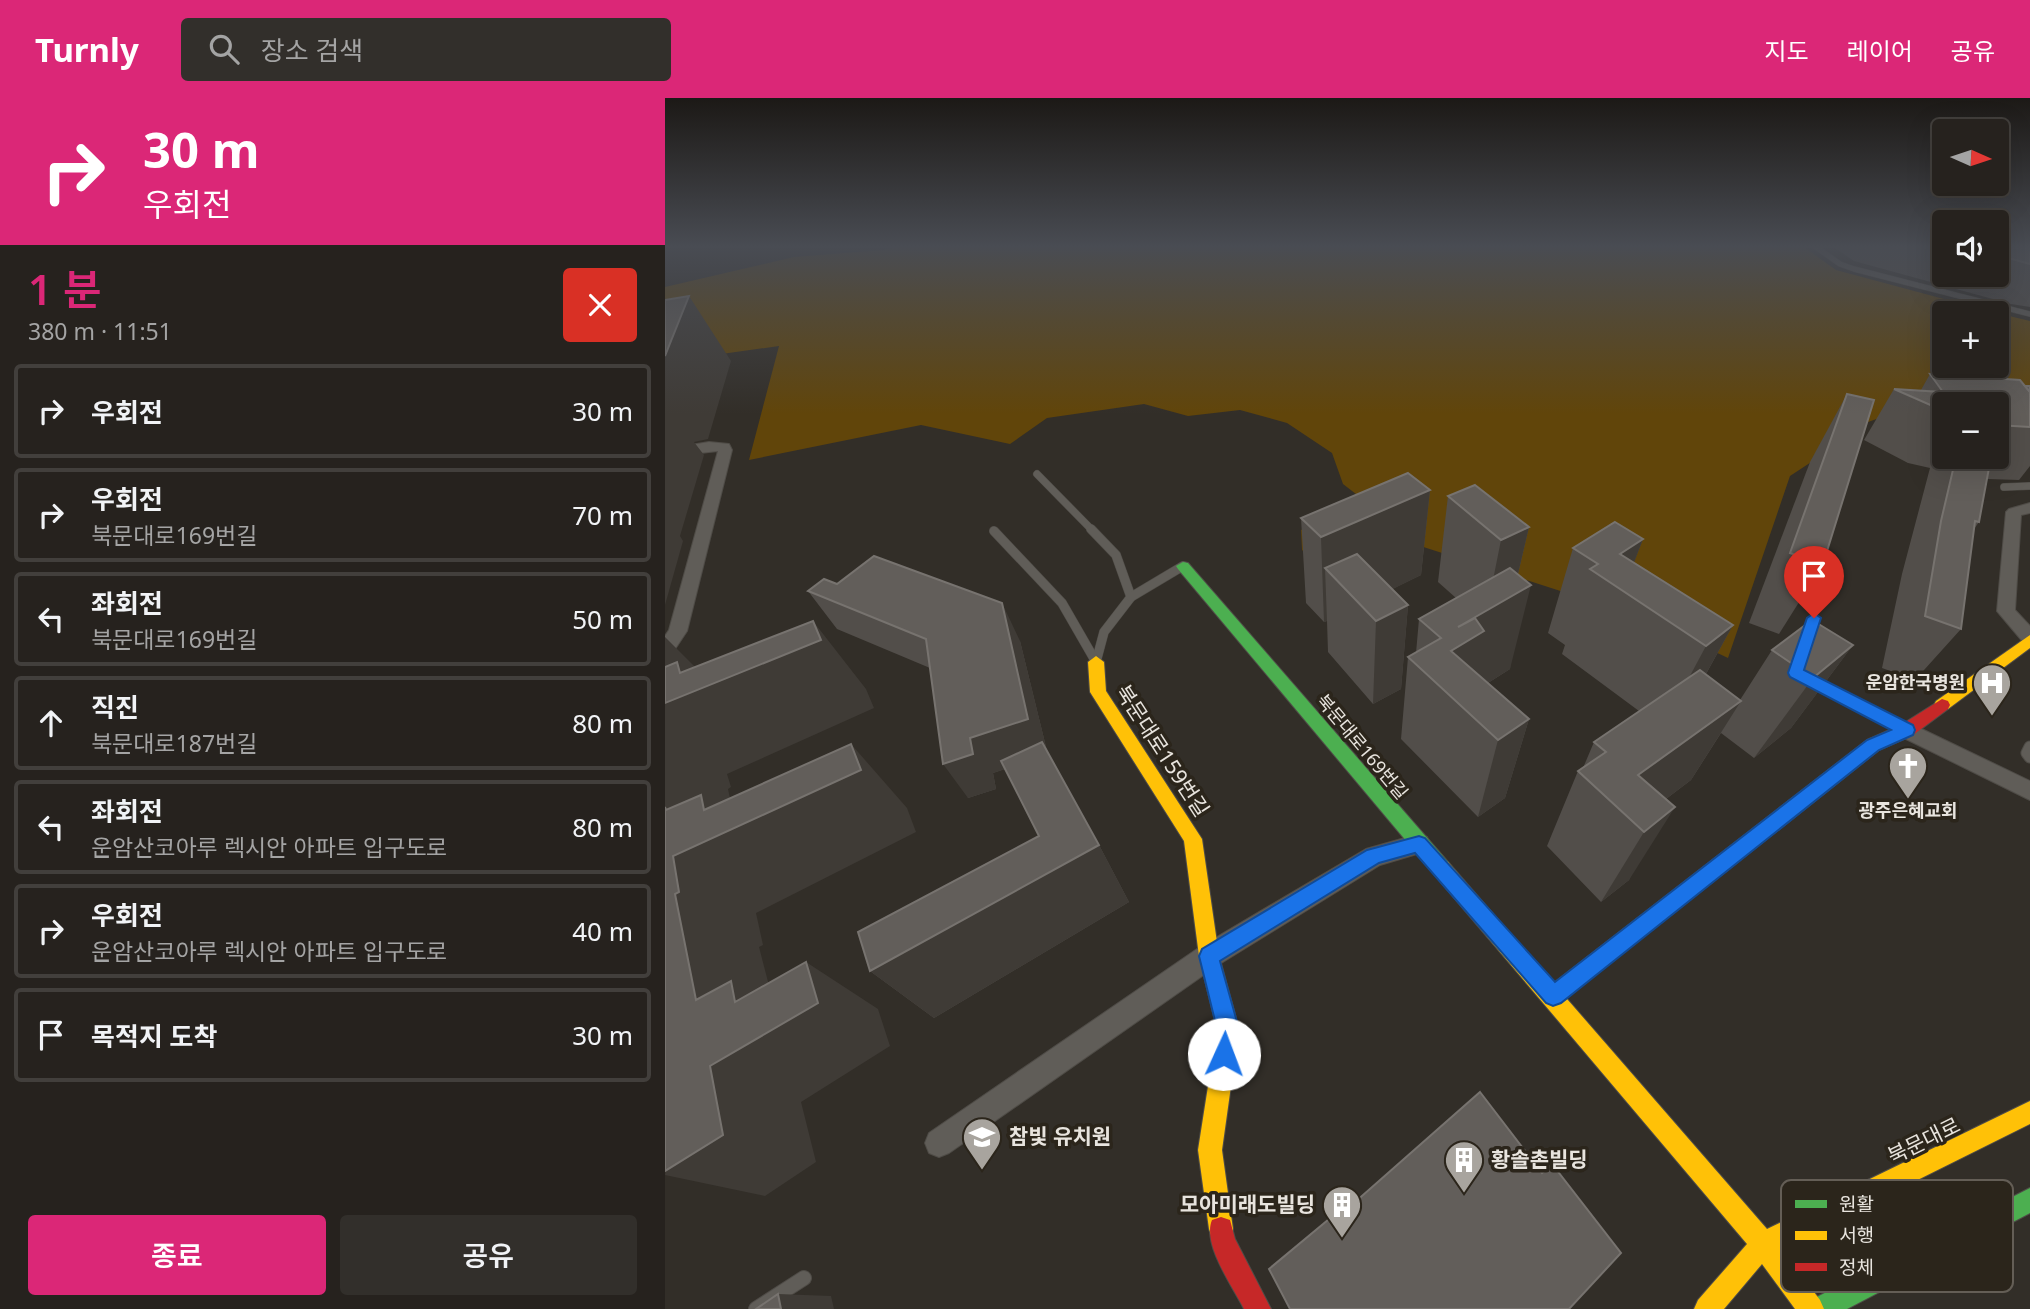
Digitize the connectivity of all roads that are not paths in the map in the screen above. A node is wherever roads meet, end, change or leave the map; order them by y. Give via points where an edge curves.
1 (1981, 302) edge
2 (2030, 314) edge
3 (673, 452) dead end
4 (1037, 474) dead end
5 (2030, 485) edge
6 (2004, 487) dead end
7 (2030, 508) edge
8 (994, 531) dead end
9 (1183, 566) joint
10 (1131, 597) junction
11 (2030, 639) edge
12 (665, 650) edge
13 (1096, 662) junction
14 (1795, 673) edge
15 (1907, 730) junction
16 (2030, 747) edge
17 (2030, 757) edge
18 (2030, 791) edge
19 (1419, 844) junction
20 (1209, 956) junction
21 (1553, 996) junction
22 (2030, 1112) edge
23 (939, 1143) dead end
24 (1892, 1180) edge
25 (2030, 1200) edge
26 (2013, 1209) edge
27 (1781, 1235) edge
28 (1763, 1244) junction
29 (1781, 1268) edge
30 (804, 1278) dead end
31 (1798, 1292) edge
32 (1853, 1292) edge
33 (756, 1309) edge
34 (1258, 1309) edge
35 (1707, 1309) edge
36 (1811, 1309) edge
37 (1820, 1309) edge

1 - 2 lane
3 - 12 street via 715,445 725,450 678,631
4 - 10 lane via 1116,555
5 - 6 lane
7 - 11 street via 2014,512 2006,611
8 - 13 lane via 1062,603
9 - 10 lane, 북문대로169번길
9 - 19 street, 북문대로169번길
10 - 13 lane, 북문대로169번길 via 1104,632
11 - 15 street
13 - 20 street, 북문대로159번길 via 1098,692 1193,839
14 - 15 lane
15 - 18 street
15 - 21 street via 1873,745
16 - 17 lane
19 - 20 street via 1374,856
19 - 21 street, 북문대로169번길
20 - 23 street
20 - 34 street, 북문대로159번길 via 1228,1029 1210,1150 1223,1242
21 - 28 street, 북문대로169번길
22 - 24 street, 북문대로
25 - 26 street
27 - 28 street, 북문대로
28 - 29 street, 북문대로169번길
28 - 35 street, 북문대로
30 - 33 lane
31 - 36 street, 북문대로169번길
32 - 37 street

